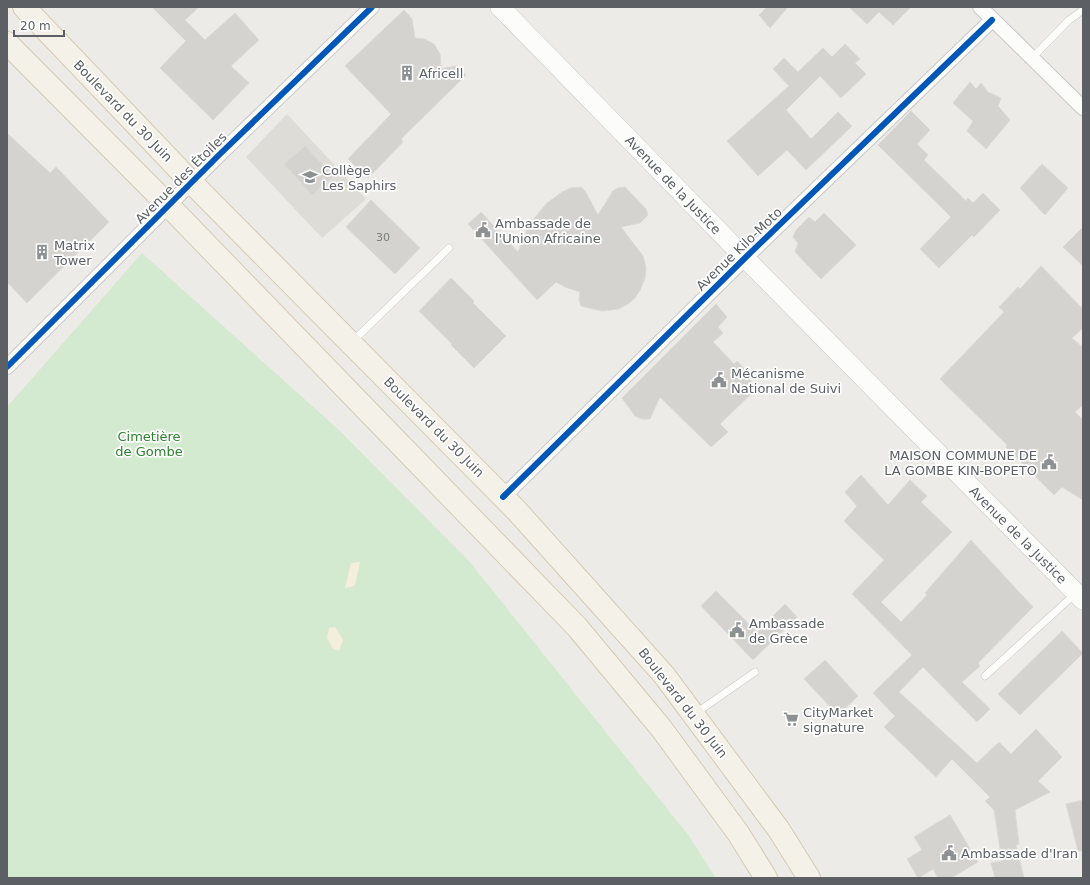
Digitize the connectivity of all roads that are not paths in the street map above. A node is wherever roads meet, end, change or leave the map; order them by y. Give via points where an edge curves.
1 (24, 7) edge
2 (372, 7) edge
3 (500, 7) edge
4 (980, 7) edge
5 (1083, 10) edge
6 (992, 20) junction
7 (7, 43) edge
8 (1032, 58) junction
9 (1083, 108) edge
10 (192, 183) junction
11 (169, 206) junction
12 (449, 248) dead end
13 (745, 258) junction
14 (351, 343) junction
15 (7, 367) edge
16 (503, 497) junction
17 (1080, 597) edge
18 (755, 672) dead end
19 (986, 676) dead end
20 (694, 715) junction
21 (766, 878) edge
22 (809, 878) edge

1 - 10 main road, Boulevard du 30 Juin
2 - 10 street, Avenue des Étoiles
3 - 13 main road, Avenue de la Justice
4 - 6 street
5 - 8 lane via 1069,20
6 - 8 street
6 - 13 street, Avenue Kilo-Moto
7 - 11 main road
8 - 9 street
10 - 11 street, Avenue des Étoiles
10 - 14 main road, Boulevard du 30 Juin
11 - 15 street, Avenue des Étoiles
11 - 21 main road via 577,627 661,728 738,834
12 - 14 lane
13 - 16 street, Avenue Kilo-Moto
13 - 17 main road, Avenue de la Justice
14 - 16 main road, Boulevard du 30 Juin
16 - 20 main road, Boulevard du 30 Juin via 664,675
17 - 19 lane
18 - 20 lane
20 - 22 main road, Boulevard du 30 Juin via 779,830

